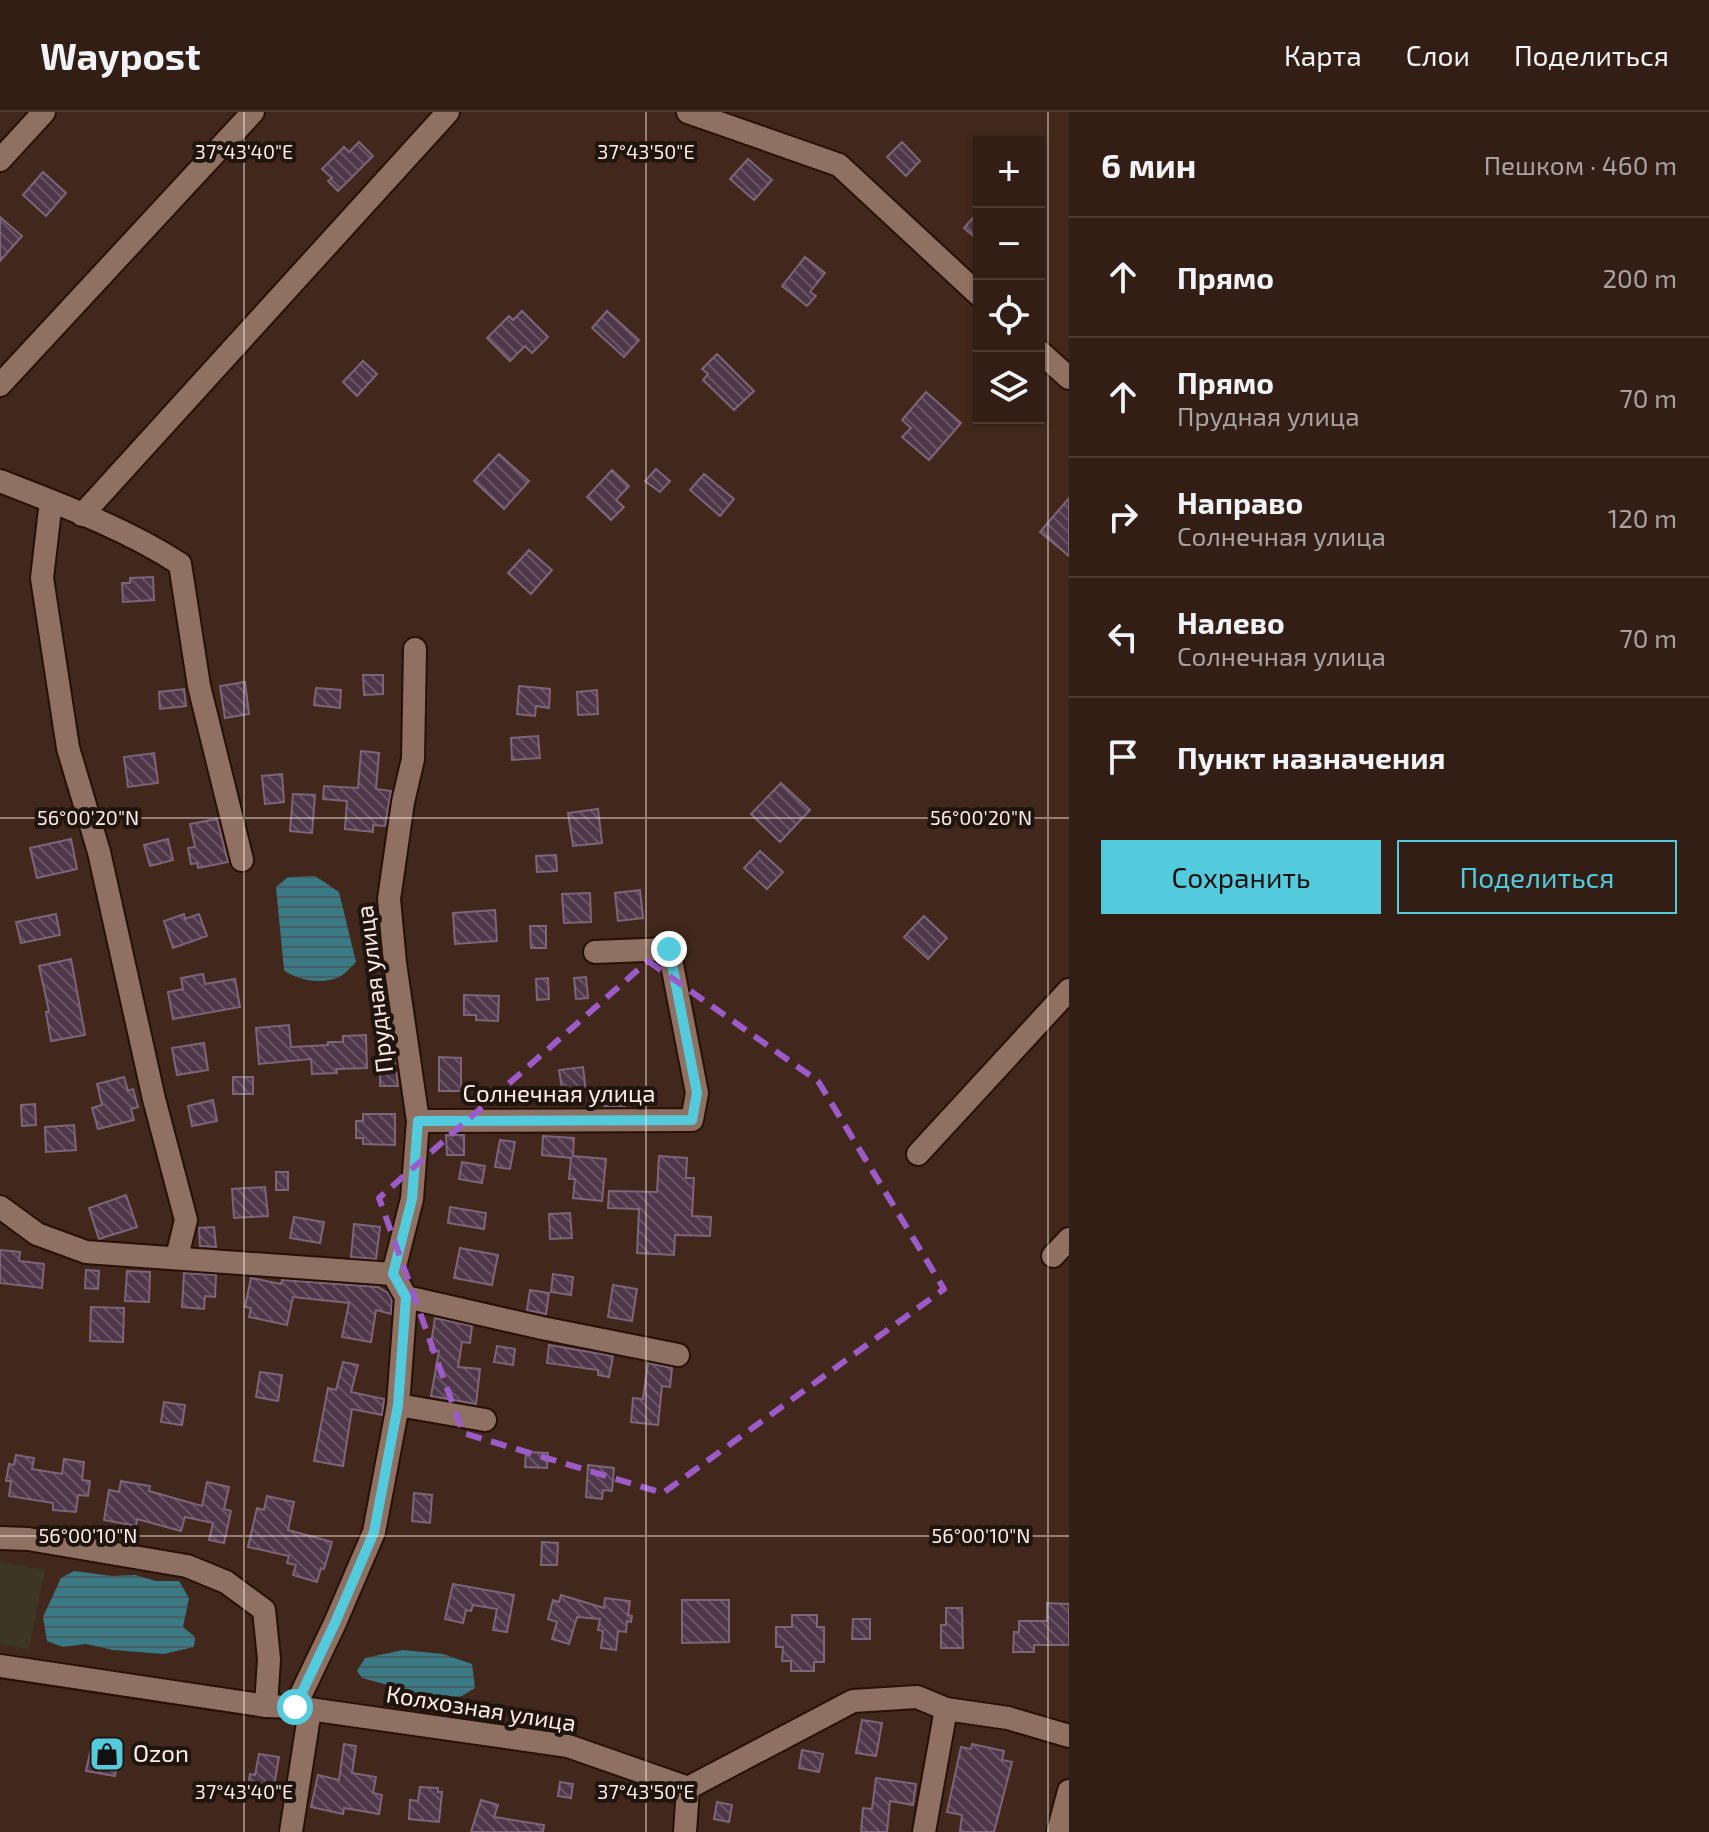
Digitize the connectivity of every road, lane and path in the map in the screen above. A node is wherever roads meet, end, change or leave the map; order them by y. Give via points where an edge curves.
1 (44, 112) edge
2 (253, 112) edge
3 (448, 112) edge
4 (688, 112) edge
5 (0, 160) edge
6 (973, 289) edge
7 (1040, 352) edge
8 (1069, 378) edge
9 (0, 385) edge
10 (0, 481) edge
11 (51, 501) junction
12 (82, 515) junction
13 (415, 649) dead end
14 (242, 860) dead end
15 (595, 952) dead end
16 (1069, 990) edge
17 (418, 1121) junction
18 (918, 1154) dead end
19 (0, 1207) edge
20 (1069, 1239) edge
21 (1053, 1256) dead end
22 (177, 1257) junction
23 (393, 1274) junction
24 (406, 1297) junction
25 (678, 1355) dead end
26 (398, 1405) junction
27 (485, 1420) dead end
28 (0, 1538) edge
29 (0, 1666) edge
30 (266, 1706) junction
31 (302, 1708) junction
32 (946, 1709) junction
33 (1069, 1736) edge
34 (688, 1788) junction
35 (1069, 1791) edge
36 (291, 1832) edge
37 (685, 1832) edge
38 (924, 1832) edge
39 (1058, 1832) edge

1 - 5 street
2 - 9 street
3 - 12 street
4 - 6 street via 839,165
7 - 8 street
10 - 11 street
11 - 12 street
11 - 22 street via 42,578 68,748 99,852 186,1220
12 - 14 street via 180,564 199,686
13 - 17 street, Прудная улица via 413,759 389,899
15 - 17 street, Солнечная улица via 669,949 697,1093 692,1120
16 - 18 street
17 - 23 street, Прудная улица via 412,1199
19 - 22 street via 37,1234 86,1252
20 - 21 street
22 - 23 street
23 - 24 street
24 - 25 street
24 - 26 street
26 - 27 street
26 - 31 street via 374,1532
28 - 30 street via 187,1566 226,1582 264,1610
29 - 30 street, Колхозная улица
30 - 31 street, Колхозная улица
31 - 34 street, Колхозная улица via 568,1746
31 - 36 street
32 - 33 street via 1008,1718
32 - 34 street via 917,1697 853,1701
32 - 38 street
34 - 37 street
35 - 39 street

